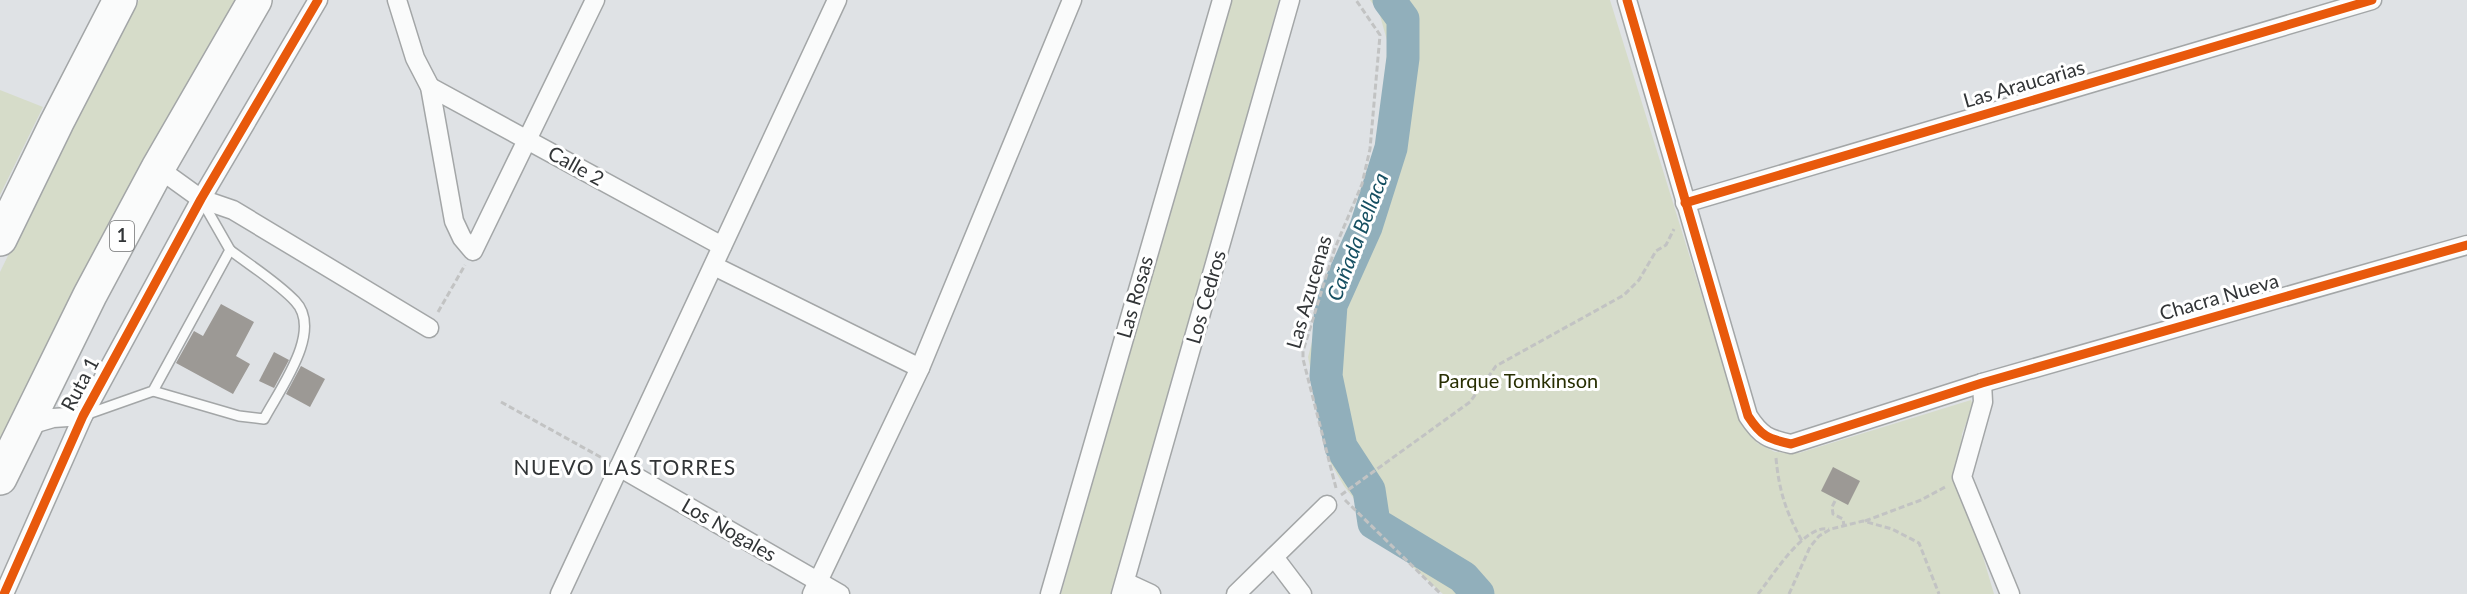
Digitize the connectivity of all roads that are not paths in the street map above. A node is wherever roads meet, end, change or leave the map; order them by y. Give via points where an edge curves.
1 (120, 0) edge
2 (255, 0) edge
3 (318, 0) edge
4 (397, 0) edge
5 (595, 0) edge
6 (837, 0) edge
7 (1072, 0) edge
8 (1222, 0) edge
9 (1290, 0) edge
10 (1627, 0) edge
11 (2372, 0) edge
12 (430, 87) junction
13 (528, 140) junction
14 (158, 168) junction
15 (201, 199) junction
16 (1685, 203) junction
17 (0, 239) edge
18 (2467, 245) edge
19 (722, 246) junction
20 (230, 249) junction
21 (714, 266) junction
22 (429, 328) road end
23 (920, 368) junction
24 (1982, 383) junction
25 (153, 391) junction
26 (82, 416) junction
27 (25, 426) junction
28 (619, 467) junction
29 (0, 478) edge
30 (1334, 500) road end
31 (1274, 557) junction
32 (815, 588) edge
33 (1123, 588) edge
34 (4, 594) edge
35 (560, 594) edge
36 (840, 594) edge
37 (1050, 594) edge
38 (1151, 594) edge
39 (1236, 594) edge
40 (1302, 594) edge
41 (2010, 594) edge

1 - 17 highway
2 - 14 highway, 1
3 - 15 street, Ruta 1
4 - 12 street via 418,64
5 - 13 street
6 - 19 street
7 - 23 street
8 - 37 street, Las Rosas
9 - 33 street, Los Cedros
10 - 16 street
11 - 16 street, Las Araucarias
12 - 13 street, Calle 2
12 - 13 street via 454,221 473,251
13 - 19 street, Calle 2
14 - 15 street
14 - 27 highway, 1
15 - 20 lane
15 - 22 street via 232,210
15 - 26 street, Ruta 1
16 - 24 street, Chacra Nueva via 1748,416 1760,433 1791,444
18 - 24 street, Chacra Nueva
19 - 21 street
20 - 25 lane
20 - 25 lane via 297,302 305,320 303,346 264,418 239,416
21 - 23 street
21 - 28 street
23 - 32 street
24 - 41 street via 1983,402 1962,477
25 - 26 lane
26 - 27 street via 53,418
26 - 34 street, Ruta 1
27 - 29 highway, 1
28 - 32 street, Los Nogales
28 - 35 street
30 - 31 street
31 - 39 street
31 - 40 street
32 - 36 street, Los Nogales
33 - 38 street

